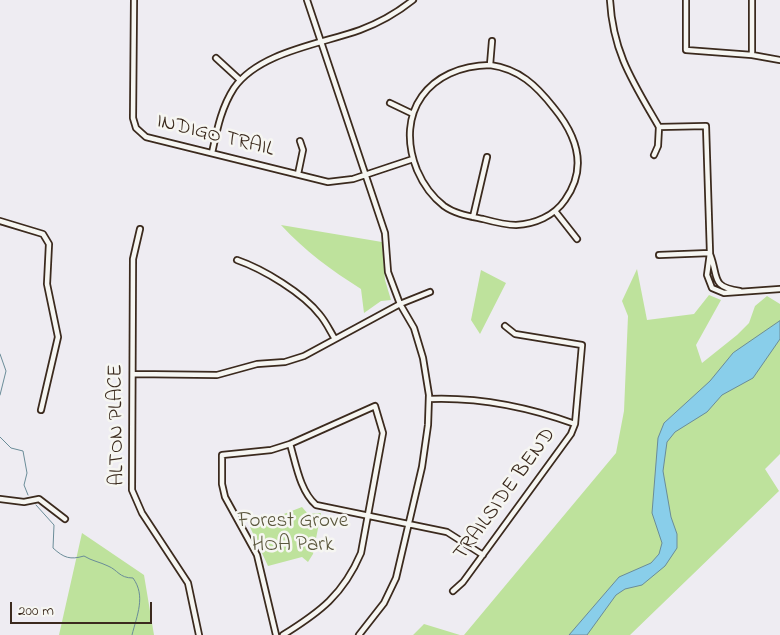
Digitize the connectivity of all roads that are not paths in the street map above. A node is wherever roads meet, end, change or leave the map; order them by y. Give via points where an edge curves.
1 (134, 0) edge
2 (307, 0) edge
3 (414, 0) edge
4 (610, 0) edge
5 (686, 0) edge
6 (752, 0) edge
7 (492, 41) dead end
8 (322, 42) junction
9 (752, 55) junction
10 (216, 58) dead end
11 (780, 60) edge
12 (490, 66) junction
13 (240, 80) junction
14 (390, 103) dead end
15 (412, 114) junction
16 (659, 126) junction
17 (300, 140) dead end
18 (212, 153) junction
19 (654, 154) dead end
20 (487, 157) dead end
21 (413, 159) junction
22 (298, 174) junction
23 (366, 175) junction
24 (555, 211) junction
25 (473, 217) junction
26 (0, 221) edge
27 (140, 229) dead end
28 (577, 239) dead end
29 (710, 253) junction
30 (659, 255) dead end
31 (236, 260) dead end
32 (780, 289) edge
33 (430, 292) dead end
34 (749, 292) junction
35 (400, 304) junction
36 (505, 326) dead end
37 (334, 339) junction
38 (133, 374) junction
39 (429, 399) junction
40 (41, 410) dead end
41 (575, 424) junction
42 (290, 444) junction
43 (0, 499) edge
44 (369, 517) junction
45 (65, 519) dead end
46 (409, 524) junction
47 (483, 555) junction
48 (453, 591) dead end
49 (199, 635) edge
50 (276, 635) edge
51 (283, 635) edge
52 (359, 635) edge

1 - 18 street, INDIGO TRAIL via 133,118 136,128 148,138
2 - 8 street
3 - 8 street via 377,22
4 - 16 street via 611,24 620,55
5 - 9 street via 686,50
6 - 9 street
7 - 12 street
8 - 13 street via 263,63
8 - 23 street
9 - 11 street
10 - 13 street
12 - 15 street via 457,70 436,82 420,99
12 - 24 street via 518,74 537,87 567,123 574,138 578,154 577,174 568,196
13 - 18 street via 223,109
14 - 15 street
15 - 21 street via 409,137
16 - 19 street via 658,146
16 - 29 street via 706,126
17 - 22 street via 303,154
18 - 22 street, INDIGO TRAIL
20 - 25 street
21 - 23 street, INDIGO TRAIL
21 - 25 street via 422,181 437,200 450,210
22 - 23 street, INDIGO TRAIL via 336,182
23 - 35 street via 385,233 388,272
24 - 25 street via 518,225
24 - 28 street
26 - 40 street via 43,234 50,244 47,284 58,337
27 - 38 street, ALTON PLACE via 134,259
29 - 30 street
29 - 34 street via 717,283 725,289
29 - 34 street via 707,276 712,288 724,293
31 - 37 street via 255,266 298,295 320,314
32 - 34 street
33 - 35 street
35 - 37 street
35 - 39 street via 414,328
36 - 41 street, TRAILSIDE BEND via 515,334 582,345
37 - 38 street via 304,356 285,362 257,364 217,375
38 - 49 street, ALTON PLACE via 132,490 142,513 188,583
39 - 41 street via 464,398 538,410
39 - 46 street via 422,467
41 - 47 street, TRAILSIDE BEND
42 - 44 street via 309,500 316,506
42 - 44 street via 375,406 383,433
42 - 50 street via 271,450 222,455 225,497 258,555
43 - 45 street via 24,502 39,499
44 - 46 street
44 - 51 street via 361,554 344,586 331,602
46 - 47 street via 447,532
46 - 52 street via 396,578 384,603
47 - 48 street, TRAILSIDE BEND

